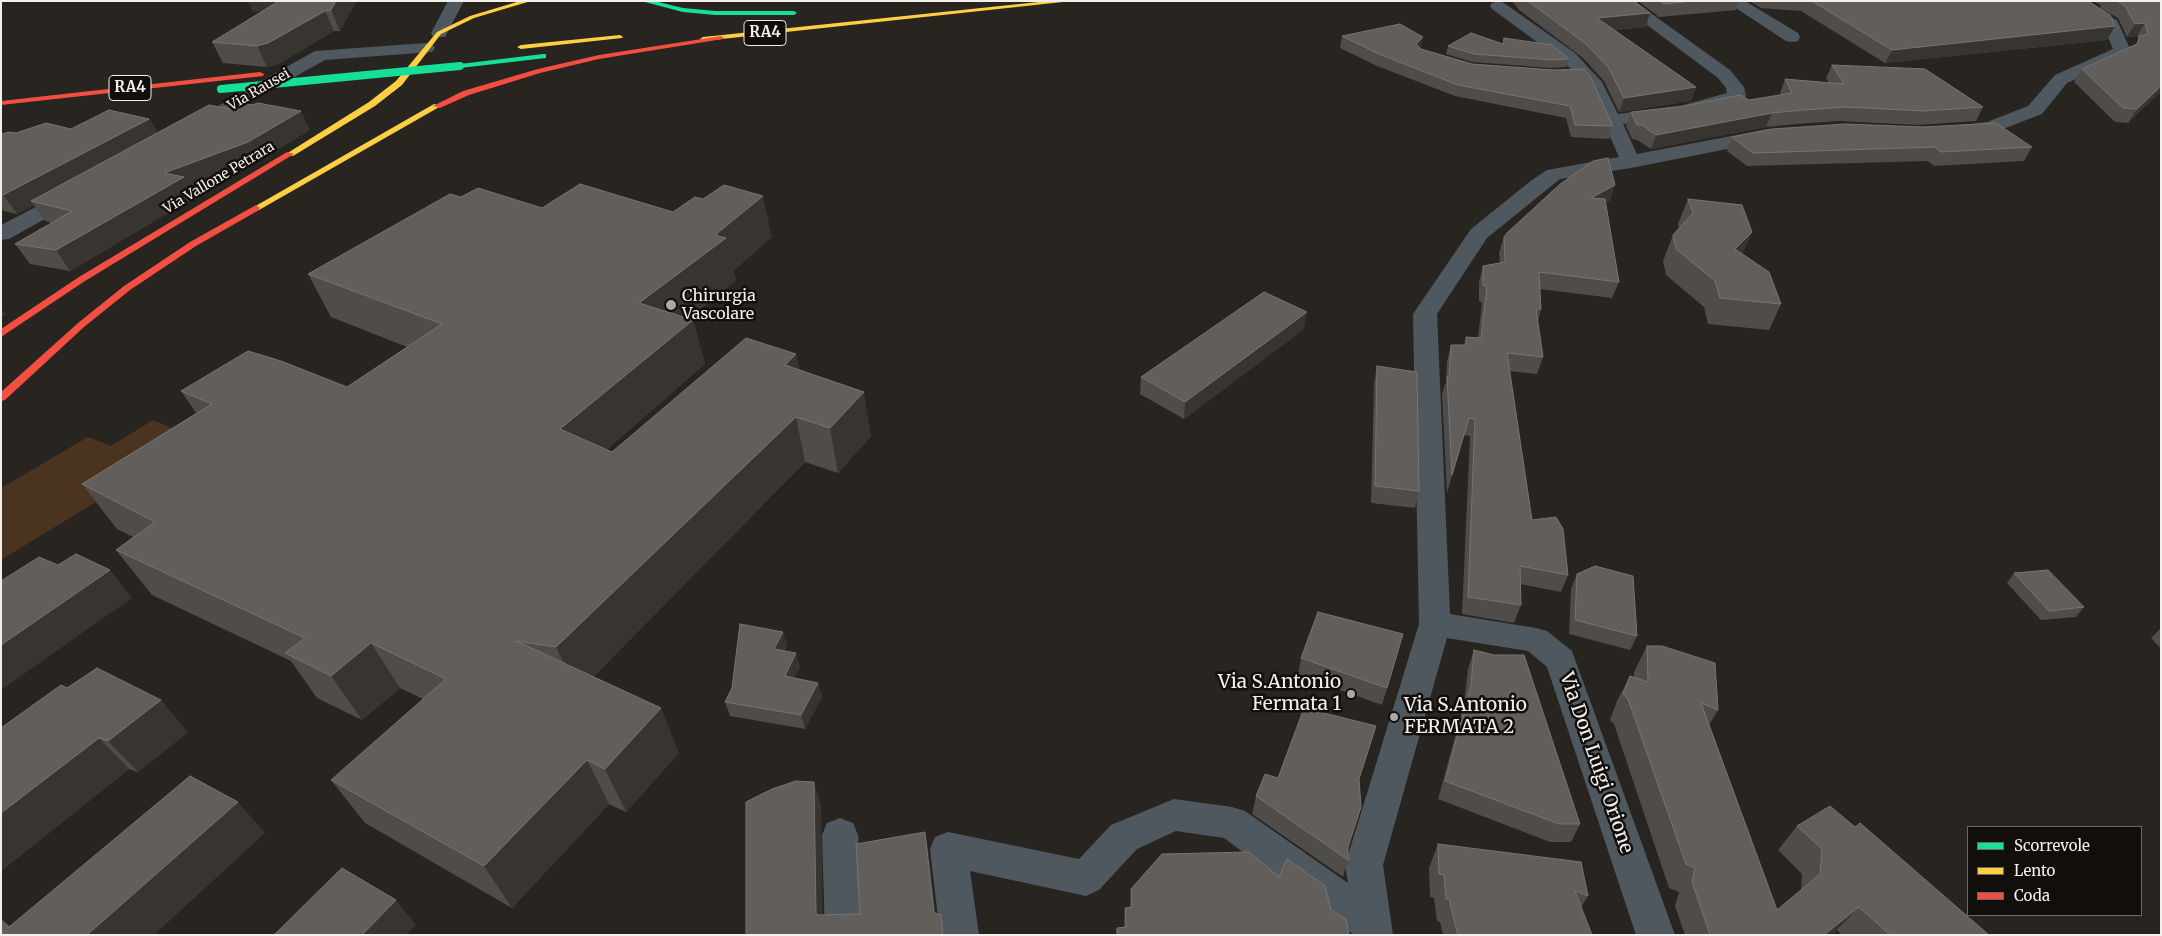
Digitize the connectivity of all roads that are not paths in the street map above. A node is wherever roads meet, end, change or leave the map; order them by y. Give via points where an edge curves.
1 (456, 1) edge
2 (528, 1) edge
3 (644, 1) edge
4 (967, 1) edge
5 (1069, 1) edge
6 (1623, 1) edge
7 (1733, 1) edge
8 (2071, 1) edge
9 (1498, 6) dead end
10 (893, 9) junction
11 (864, 10) dead end
12 (805, 13) dead end
13 (698, 29) dead end
14 (439, 33) junction
15 (630, 36) dead end
16 (1792, 37) dead end
17 (722, 38) junction
18 (513, 48) dead end
19 (430, 52) junction
20 (1586, 74) junction
21 (1560, 75) edge
22 (135, 100) dead end
23 (1, 103) edge
24 (1612, 120) junction
25 (1944, 131) edge
26 (1789, 133) edge
27 (182, 136) edge
28 (1631, 162) junction
29 (87, 188) edge
30 (1, 234) edge
31 (1, 334) edge
32 (1, 398) edge
33 (1435, 624) junction
34 (840, 835) dead end
35 (1373, 929) edge
36 (845, 935) edge
37 (960, 935) edge
38 (1656, 935) edge

1 - 14 street
2 - 14 main road via 472,17
3 - 12 main road via 715,13
4 - 10 main road, RA4
5 - 17 main road, RA4
6 - 24 street via 1724,74 1735,87 1737,96 1680,112
7 - 16 street
8 - 25 street via 2111,24 2122,51 2061,78 2035,110 1990,128
9 - 20 street via 1569,57
10 - 11 main road
10 - 13 main road, RA4
14 - 19 main road, Via Vallone Petrara
15 - 18 main road
17 - 22 main road, RA4, bridge
17 - 32 main road via 599,57 538,71 466,93 426,111 177,255 128,288 81,325
19 - 23 main road, RA4
19 - 27 street, Via Rausei via 322,55
19 - 31 main road, Via Vallone Petrara via 372,104 114,259
20 - 21 street
20 - 24 street via 1596,86
24 - 28 street
26 - 28 street
28 - 33 street via 1554,174 1539,184 1479,234 1425,314
29 - 30 street
33 - 35 street via 1364,865
33 - 38 street, Via Don Luigi Orione via 1536,640 1561,660
34 - 36 street
35 - 37 street via 1232,823 1174,815 1124,836 1086,878 948,849

